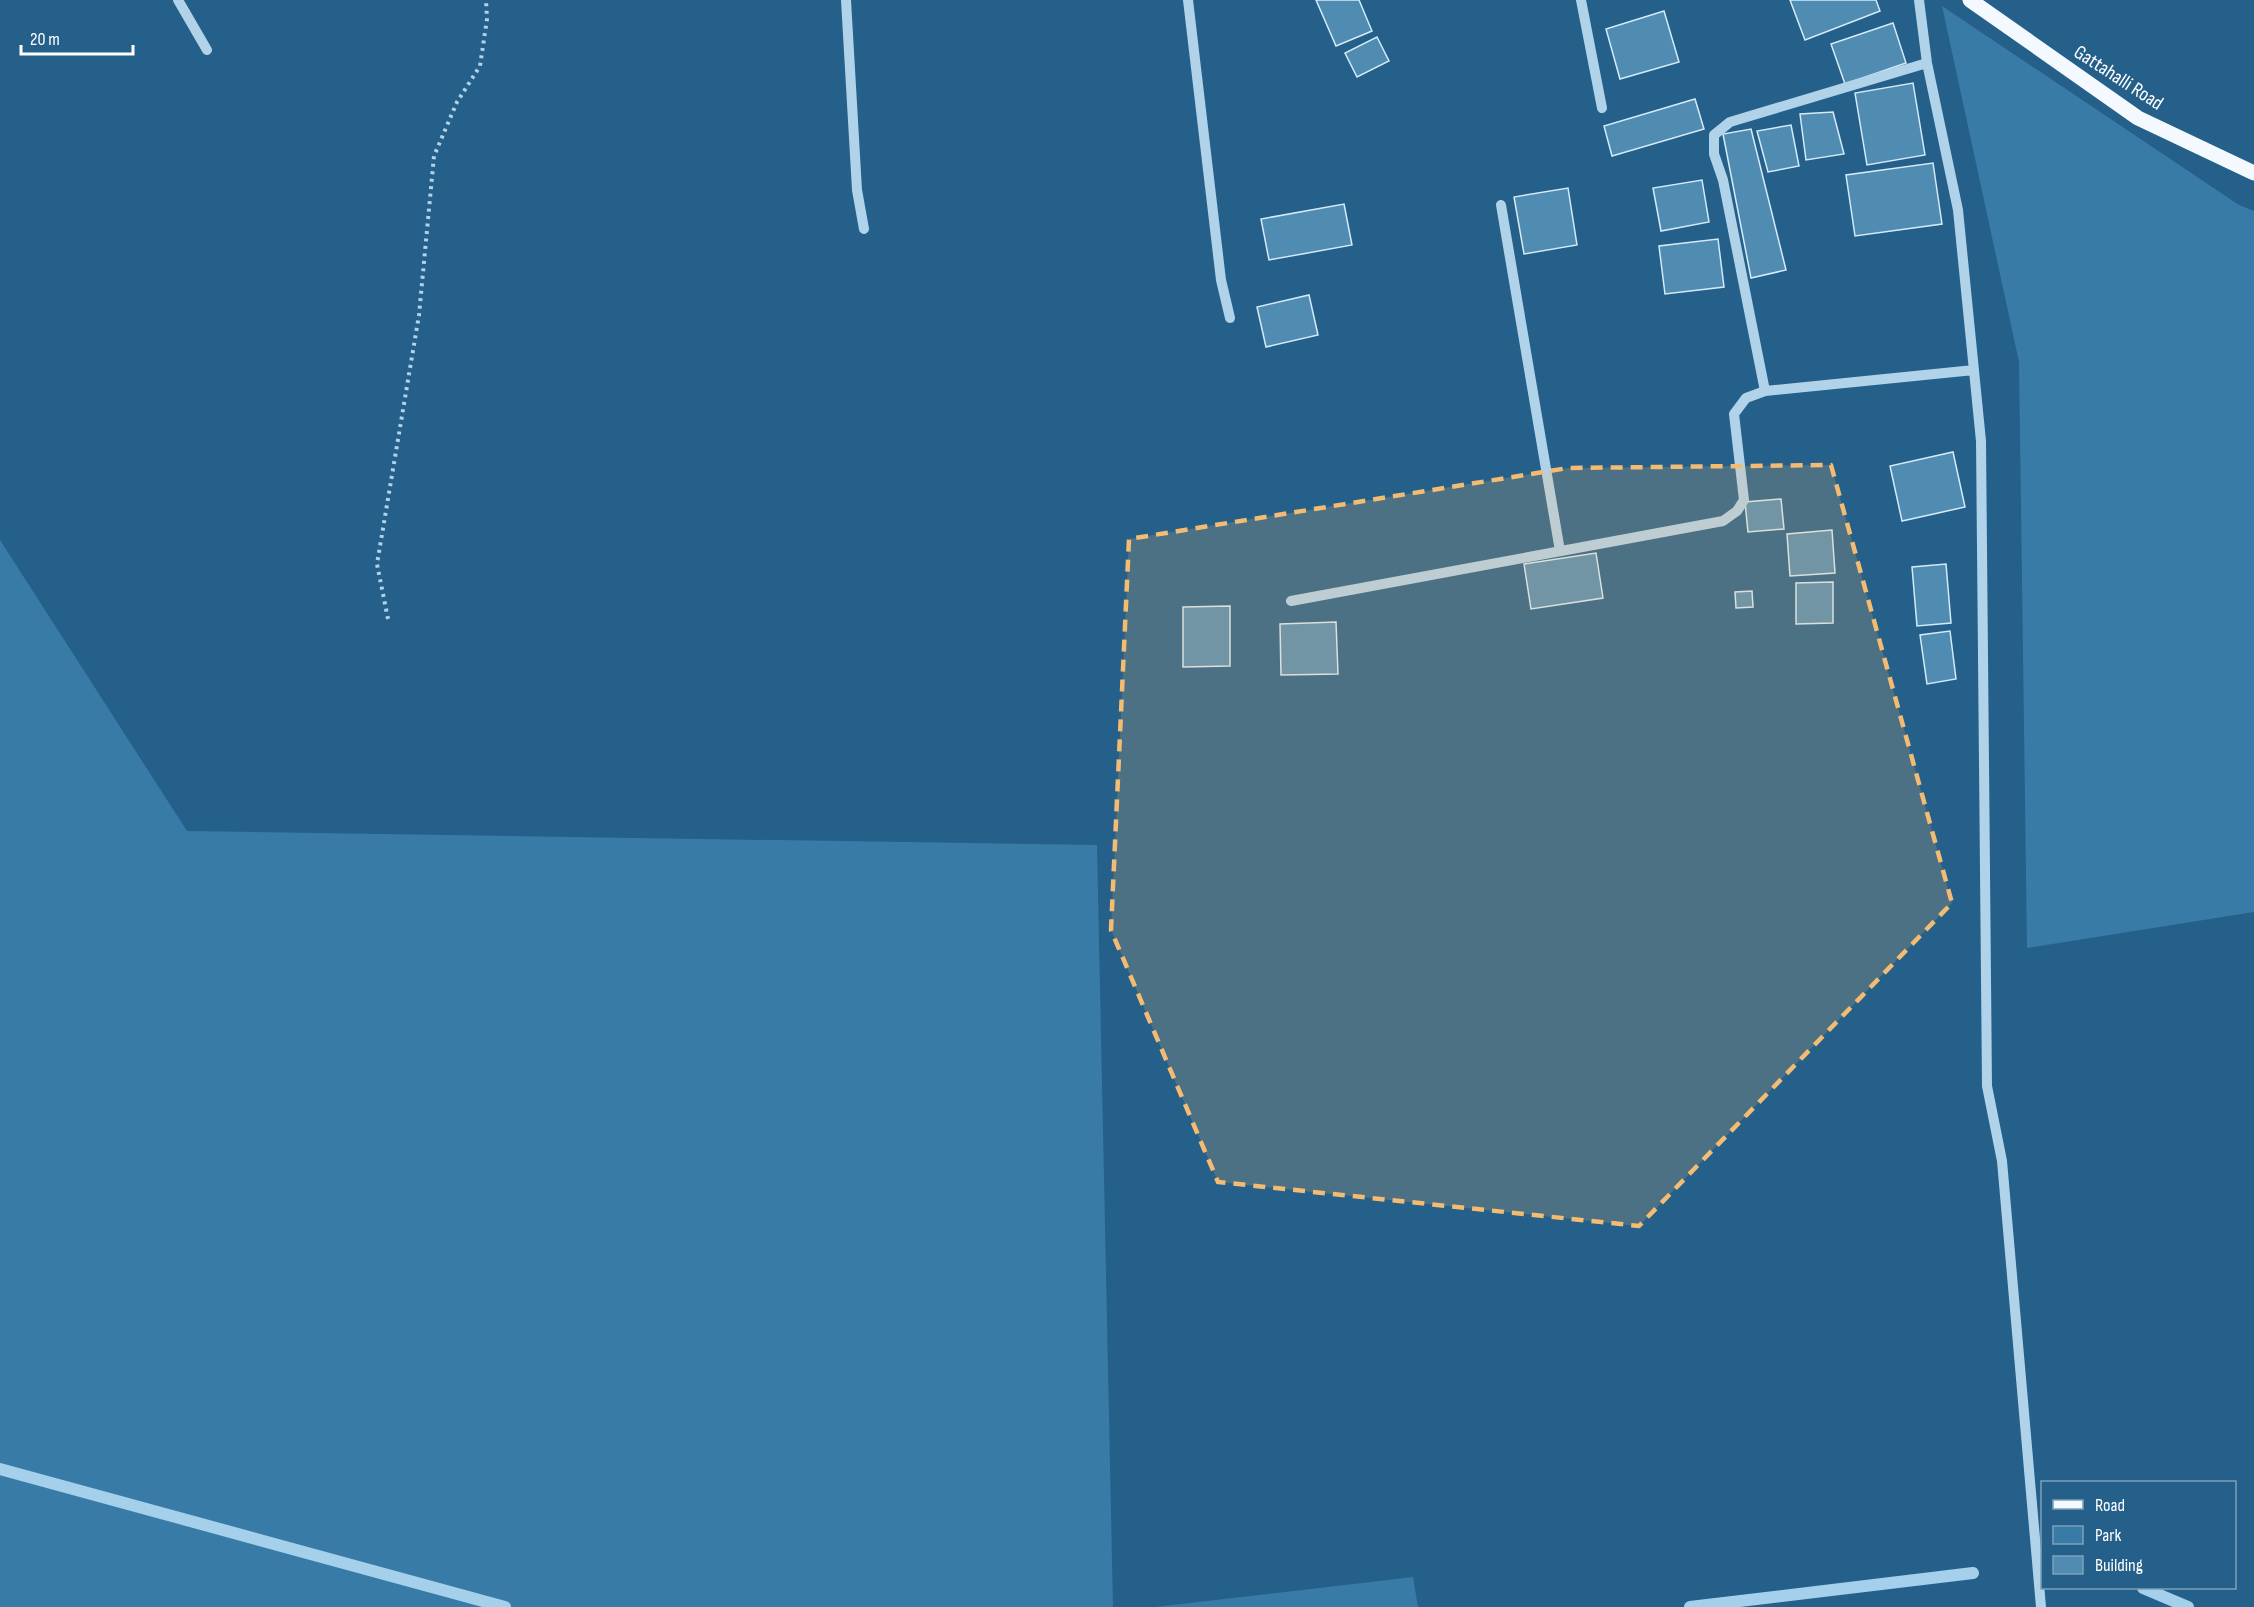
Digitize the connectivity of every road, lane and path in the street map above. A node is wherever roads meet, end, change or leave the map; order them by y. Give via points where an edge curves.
1 (178, 0) edge
2 (486, 0) edge
3 (846, 0) edge
4 (1188, 0) edge
5 (1581, 0) edge
6 (1919, 0) edge
7 (1970, 0) edge
8 (207, 50) dead end
9 (1927, 63) junction
10 (1602, 108) dead end
11 (2254, 173) edge
12 (1501, 205) dead end
13 (864, 229) dead end
14 (1230, 318) dead end
15 (1974, 370) junction
16 (1765, 391) junction
17 (1560, 551) junction
18 (1291, 601) dead end
19 (388, 619) dead end
20 (2041, 1607) edge

1 - 8 street
2 - 19 path via 480,66 457,102 434,156 419,315 377,564
3 - 13 street via 857,189
4 - 14 street via 1221,279
5 - 10 street
6 - 9 street
7 - 11 main road, Gattahalli Road via 2138,118
9 - 15 street via 1958,210
9 - 16 street via 1730,122 1714,135 1714,154 1723,180
12 - 17 street
15 - 16 street
15 - 20 street via 1981,441 1987,1086 2002,1161
16 - 17 street via 1746,398 1734,414 1744,500 1737,511 1723,521
17 - 18 street

